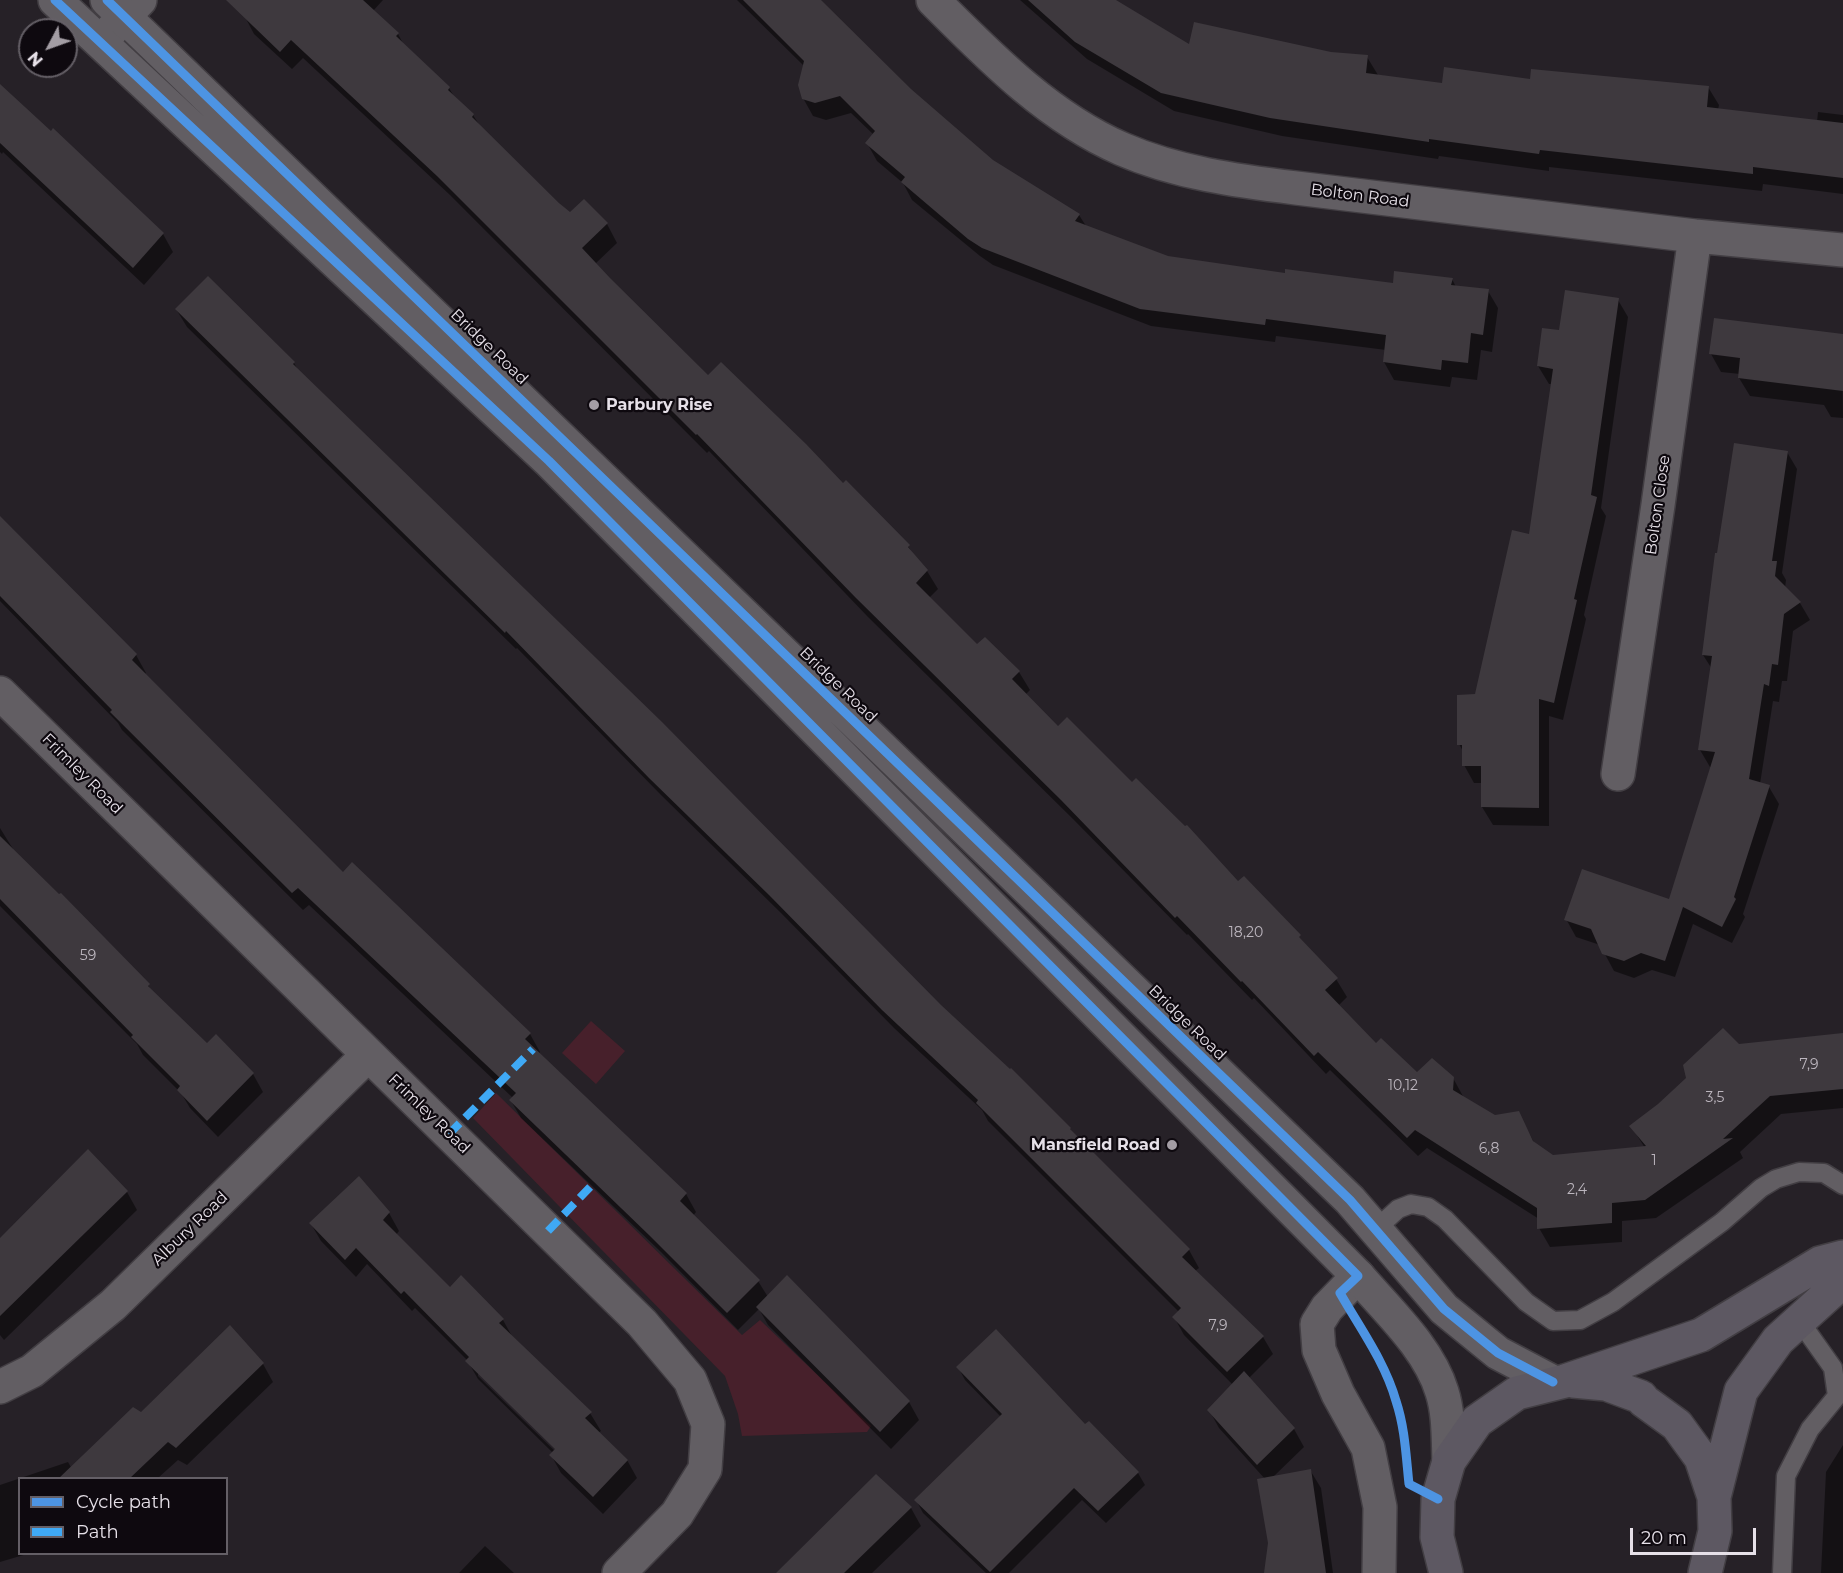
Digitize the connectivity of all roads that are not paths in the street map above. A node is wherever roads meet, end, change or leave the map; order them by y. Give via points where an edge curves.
1 (55, 0) edge
2 (933, 0) edge
3 (124, 6) edge
4 (100, 43) junction
5 (1695, 236) junction
6 (1843, 250) edge
7 (0, 693) edge
8 (1618, 774) dead end
9 (368, 1055) junction
10 (1843, 1185) edge
11 (1377, 1229) junction
12 (1843, 1257) edge
13 (1358, 1276) junction
14 (1843, 1281) edge
15 (1799, 1320) junction
16 (1559, 1382) junction
17 (0, 1387) edge
18 (1449, 1461) junction
19 (1714, 1497) junction
20 (1715, 1531) junction
21 (620, 1573) edge
22 (1379, 1573) edge
23 (1446, 1573) edge
24 (1705, 1573) edge
25 (1721, 1573) edge
26 (1782, 1573) edge

1 - 4 street
2 - 5 street, Bolton Road via 1036,97 1122,149 1176,167 1234,180
3 - 4 street
3 - 11 street, Bridge Road
4 - 13 street via 549,461
5 - 6 street, Bolton Road
5 - 8 street, Bolton Close
7 - 9 street, Frimley Road
9 - 17 street, Albury Road via 113,1305 32,1371
9 - 21 street, Frimley Road via 642,1323 690,1380 708,1424 705,1470 677,1514
10 - 11 lane via 1824,1173 1798,1172 1776,1179 1614,1302 1580,1320 1552,1321 1526,1302 1445,1219 1428,1207 1411,1204 1398,1209
11 - 16 street, Bridge Road via 1444,1308 1498,1353
12 - 16 highway via 1820,1263 1701,1335
13 - 18 street via 1426,1356 1442,1391
13 - 22 street via 1317,1324 1319,1350 1368,1448 1380,1507
14 - 15 highway
15 - 19 highway via 1778,1340 1741,1391
15 - 26 lane via 1833,1368 1837,1396 1810,1429 1786,1476
16 - 18 highway via 1517,1393 1477,1421
16 - 19 highway via 1606,1384 1641,1397 1677,1425 1701,1458
18 - 23 highway via 1438,1499 1437,1537
19 - 20 highway
20 - 24 highway
20 - 25 street

